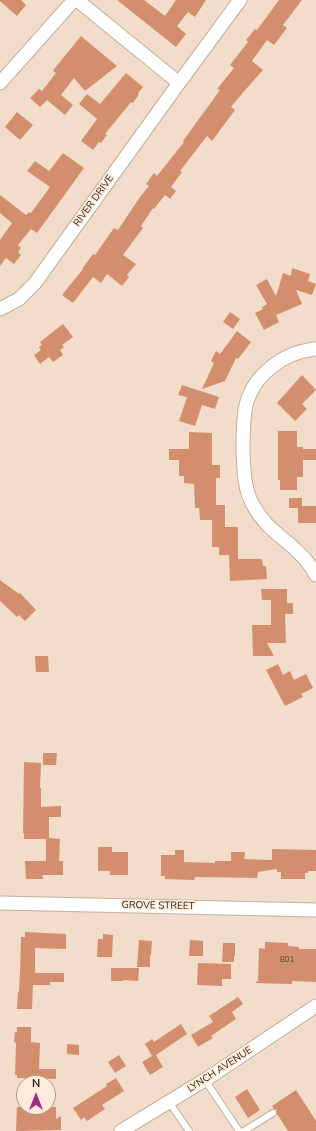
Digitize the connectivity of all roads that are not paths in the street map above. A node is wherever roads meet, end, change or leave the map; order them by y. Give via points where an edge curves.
1 (74, 0) edge
2 (77, 0) edge
3 (240, 0) edge
4 (0, 83) edge
5 (179, 83) junction
6 (0, 309) edge
7 (316, 349) edge
8 (316, 575) edge
9 (0, 903) edge
10 (316, 910) edge
11 (316, 1006) edge
12 (205, 1080) junction
13 (169, 1102) junction
14 (273, 1113) dead end
15 (121, 1131) edge
16 (189, 1131) edge
17 (239, 1131) edge
18 (244, 1131) edge

1 - 4 street
2 - 5 street
3 - 5 street, RIVER DRIVE
5 - 6 street, RIVER DRIVE via 35,283 19,299
7 - 8 street via 283,359 262,376 248,400 243,436 245,482 253,504 266,524 298,551
9 - 10 street, GROVE STREET
11 - 12 street, LYNCH AVENUE
12 - 13 street, LYNCH AVENUE
12 - 17 lane
13 - 15 street, LYNCH AVENUE
13 - 16 lane
14 - 18 lane

